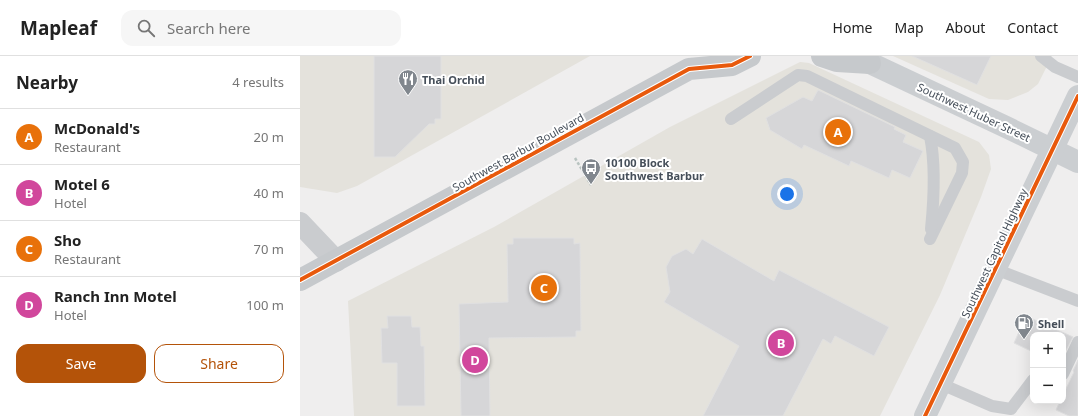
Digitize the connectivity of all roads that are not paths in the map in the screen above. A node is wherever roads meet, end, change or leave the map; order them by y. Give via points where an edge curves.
1 (750, 56) edge
2 (822, 56) edge
3 (1041, 56) edge
4 (868, 59) edge
5 (692, 63) edge
6 (1078, 77) edge
7 (1078, 96) edge
8 (731, 118) dead end
9 (930, 136) junction
10 (1053, 149) junction
11 (1078, 162) edge
12 (300, 223) edge
13 (336, 260) junction
14 (995, 269) junction
15 (300, 280) edge
16 (1078, 301) edge
17 (1078, 342) edge
18 (1066, 368) edge
19 (941, 384) junction
20 (1030, 384) edge
21 (925, 416) edge

1 - 5 main road, Southwest Barbur Boulevard via 732,64
2 - 4 main road via 837,60
3 - 6 lane via 1055,67
4 - 10 main road, Southwest Huber Street
5 - 13 main road, Southwest Barbur Boulevard via 563,137
7 - 10 main road, Southwest Capitol Highway
8 - 9 lane via 798,75 807,76
9 - 9 lane via 955,148 963,162 962,173 930,238 934,194
10 - 11 main road, Southwest Huber Street
10 - 14 main road, Southwest Capitol Highway
12 - 13 street
13 - 15 main road, Southwest Barbur Boulevard
14 - 16 lane
14 - 19 main road, Southwest Capitol Highway
17 - 18 lane
19 - 20 lane via 992,406 1012,409
19 - 21 main road, Southwest Capitol Highway

